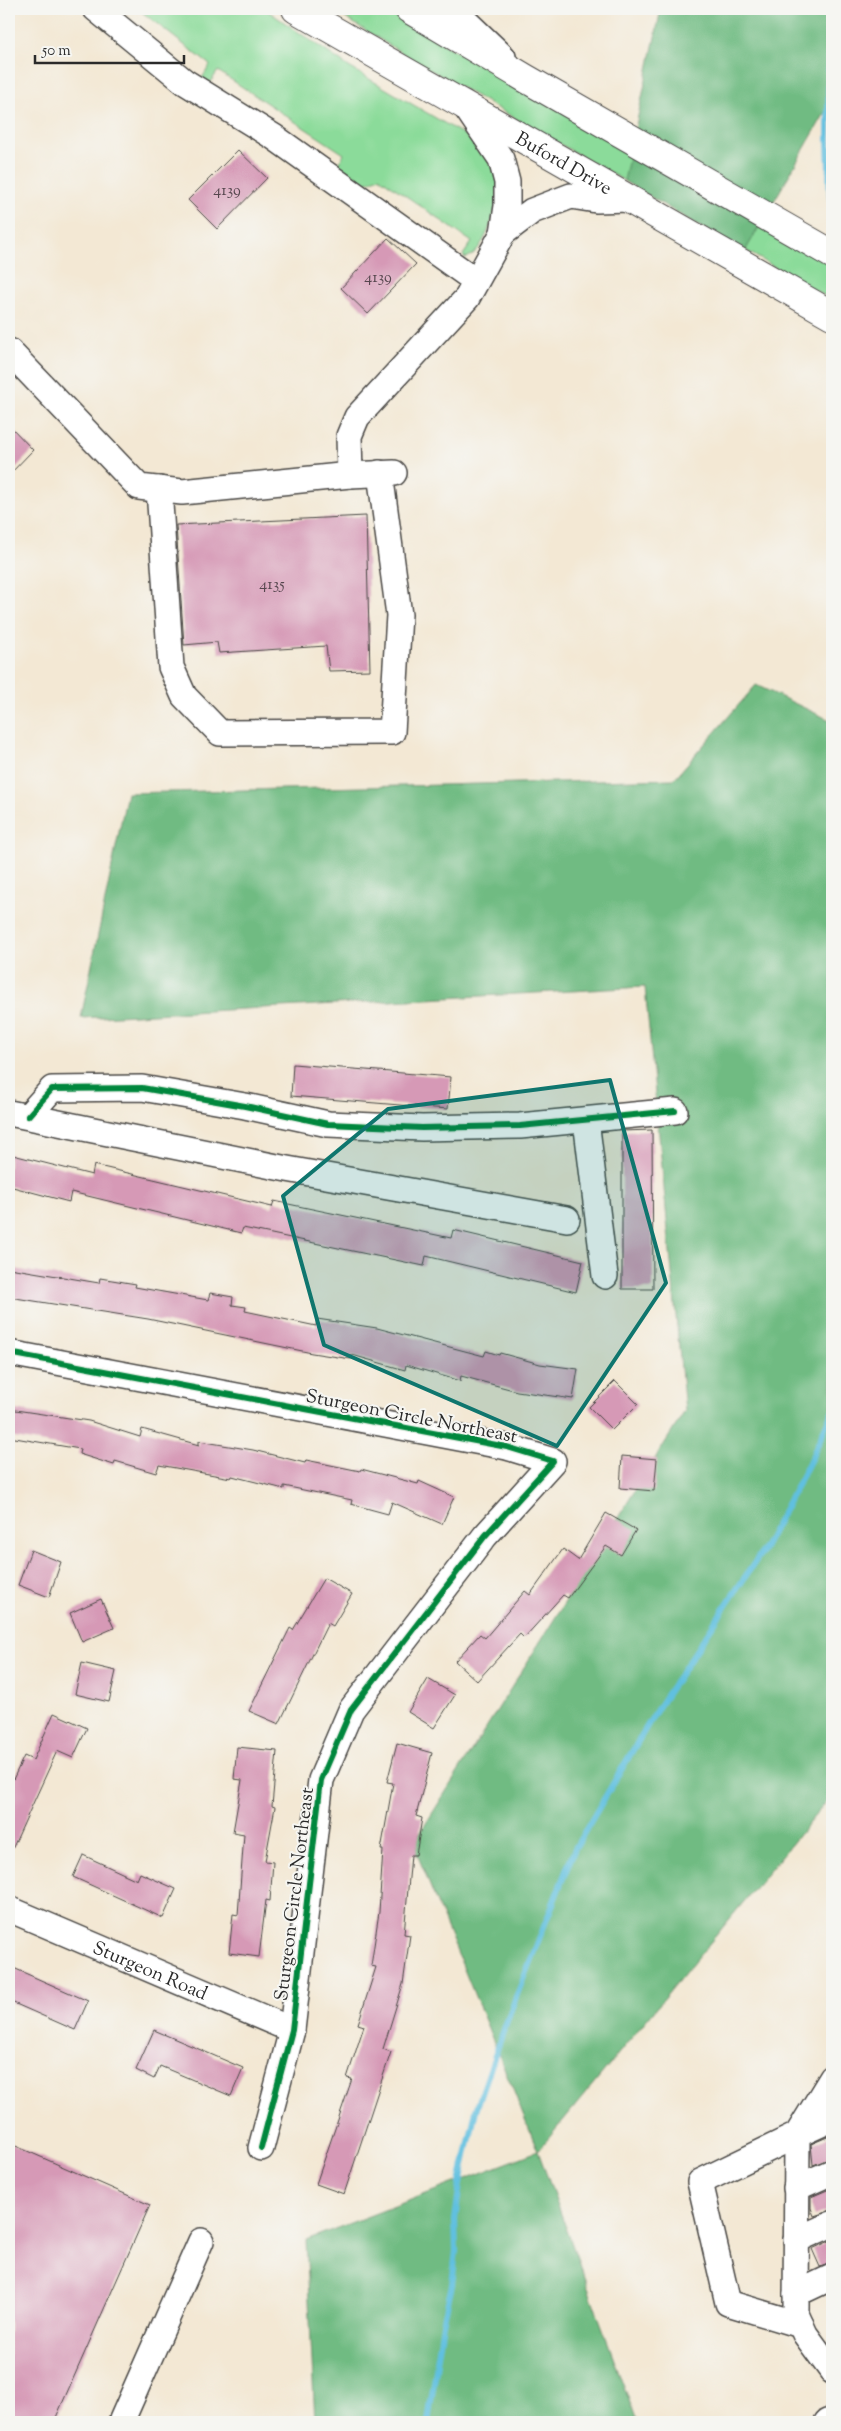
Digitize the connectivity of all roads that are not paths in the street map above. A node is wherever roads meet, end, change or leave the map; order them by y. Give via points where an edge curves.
1 (96, 9) edge
2 (296, 9) edge
3 (409, 9) edge
4 (455, 9) edge
5 (525, 78) junction
6 (463, 103) junction
7 (629, 200) junction
8 (503, 232) junction
9 (832, 254) edge
10 (476, 281) junction
11 (832, 315) edge
12 (9, 352) edge
13 (350, 475) junction
14 (159, 489) junction
15 (675, 1110) dead end
16 (18, 1114) edge
17 (586, 1120) junction
18 (567, 1219) dead end
19 (605, 1276) dead end
20 (9, 1353) edge
21 (9, 1909) edge
22 (292, 2030) junction
23 (832, 2078) edge
24 (832, 2119) edge
25 (797, 2135) junction
26 (261, 2148) dead end
27 (832, 2172) edge
28 (796, 2188) junction
29 (832, 2224) edge
30 (796, 2240) junction
31 (201, 2241) dead end
32 (832, 2277) edge
33 (796, 2294) junction
34 (800, 2325) junction
35 (827, 2364) edge
36 (832, 2420) edge
37 (121, 2422) edge
38 (827, 2422) edge

1 - 10 street via 186,82 274,137
2 - 6 highway, Buford Drive
3 - 5 highway
4 - 5 street
5 - 9 highway
6 - 7 highway, Buford Drive
6 - 8 street via 501,159 507,182
7 - 8 street via 571,196 532,211
7 - 11 highway, Buford Drive
8 - 10 street
10 - 13 street via 467,298 357,417 349,436
12 - 14 street via 139,486
13 - 14 street via 182,492
13 - 14 street via 387,473 399,614 392,732 220,733 184,696 171,667
15 - 17 street
16 - 17 street via 52,1089 142,1088 328,1124 422,1128 520,1126
16 - 18 street via 287,1169
17 - 19 street
20 - 22 street, Sturgeon Circle Northeast via 507,1447 553,1461 485,1536 351,1710 321,1780
21 - 22 street, Sturgeon Road
22 - 26 street, Sturgeon Circle Northeast
23 - 25 street
24 - 25 street
25 - 28 street
25 - 34 street via 700,2182 728,2303
27 - 28 street
28 - 30 street
29 - 30 street
30 - 33 street
31 - 37 street
32 - 33 street
33 - 34 street via 796,2314
34 - 35 street
36 - 38 street

